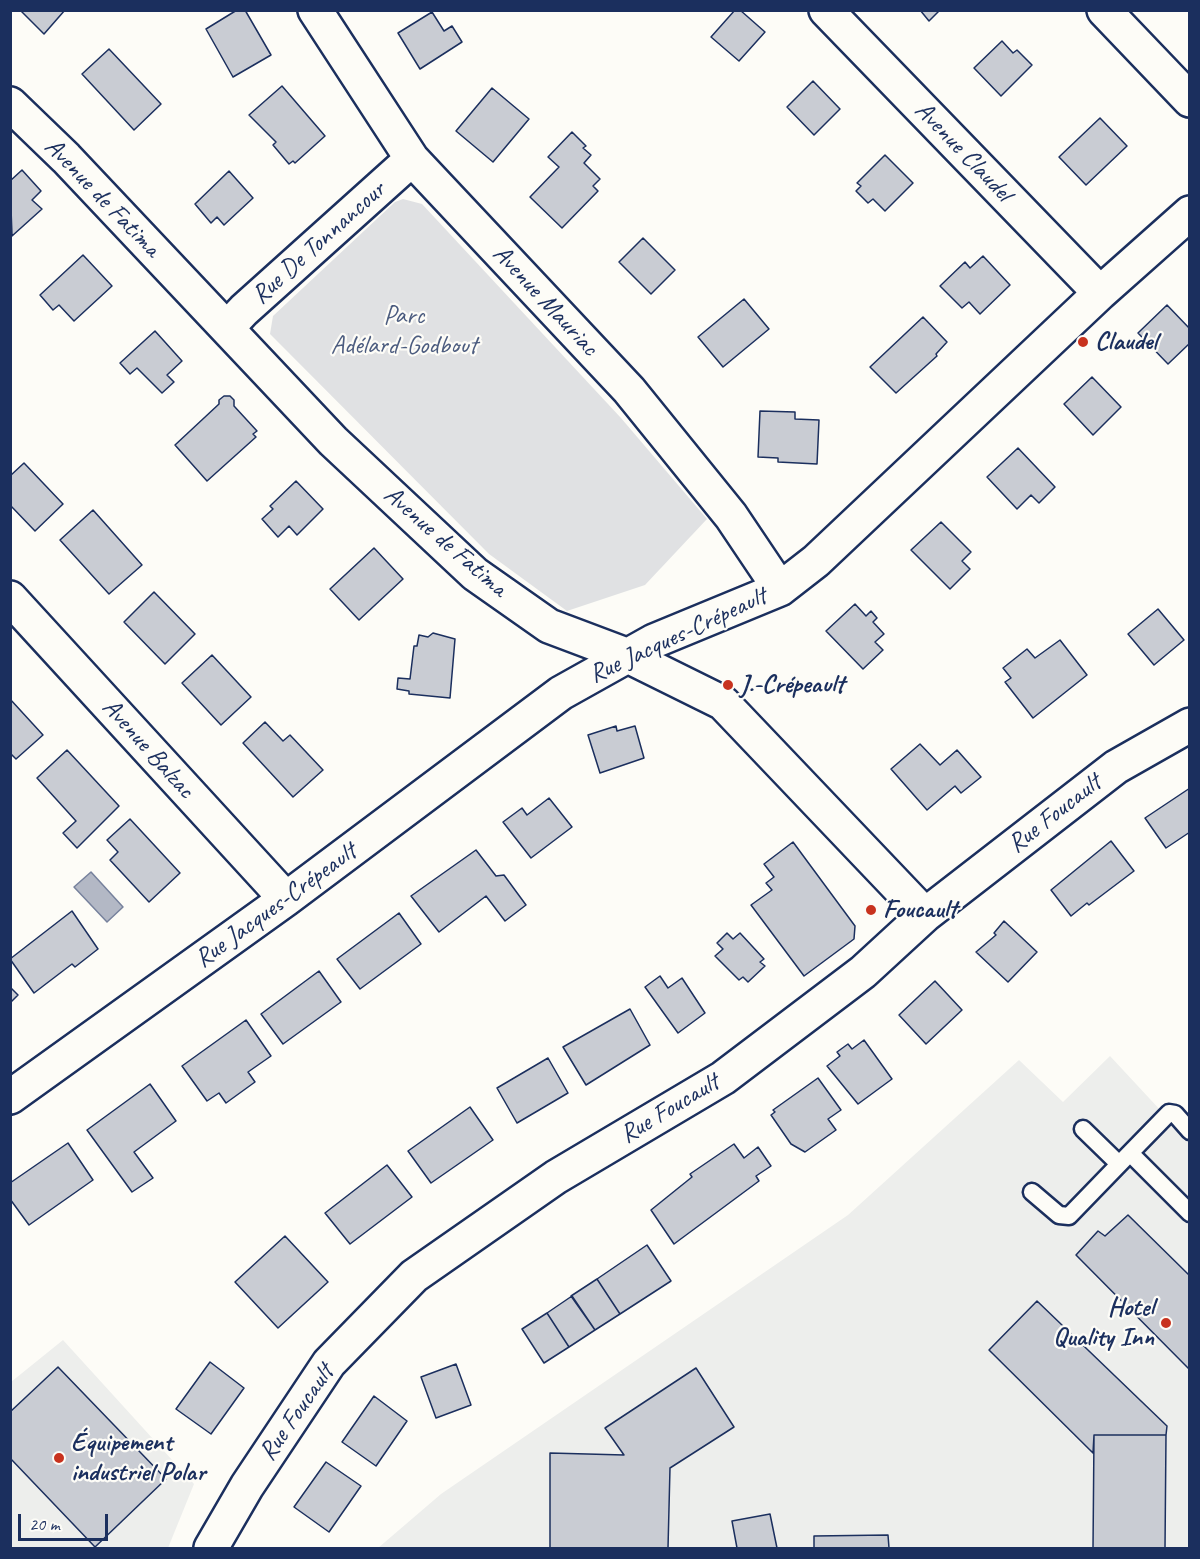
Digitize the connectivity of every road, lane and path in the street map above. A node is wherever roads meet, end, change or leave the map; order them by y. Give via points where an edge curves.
1 (315, 10) edge
2 (826, 10) edge
3 (1104, 10) edge
4 (1190, 100) edge
5 (10, 104) edge
6 (412, 159) junction
7 (1190, 213) edge
8 (1100, 293) junction
9 (227, 328) junction
10 (780, 589) junction
11 (10, 598) edge
12 (626, 655) junction
13 (1190, 725) edge
14 (286, 899) junction
15 (925, 915) junction
16 (10, 1097) edge
17 (1083, 1129) dead end
18 (1190, 1131) edge
19 (1124, 1159) junction
20 (1032, 1192) dead end
21 (1190, 1213) edge
22 (211, 1548) edge

1 - 6 street, Avenue Mauriac
2 - 8 street, Avenue Claudel
3 - 4 street
5 - 9 street, Avenue de Fatima
6 - 9 street, Rue De Tonnancour
6 - 10 street, Avenue Mauriac via 629,390 731,516
7 - 8 street, Rue Jacques-Crépeault
8 - 10 street, Rue Jacques-Crépeault via 816,561
9 - 12 street, Avenue de Fatima via 333,441 475,574 549,626
10 - 12 street, Rue Jacques-Crépeault
11 - 14 street, Avenue Balzac
12 - 14 street, Rue Jacques-Crépeault via 561,693
12 - 15 street, Avenue de Fatima via 723,703
13 - 15 street, Rue Foucault via 1116,767
14 - 16 street, Rue Jacques-Crépeault
15 - 22 street, Rue Foucault via 863,972 723,1078 555,1176 414,1276 329,1363
17 - 19 lane
18 - 19 lane via 1175,1114 1169,1113
19 - 20 lane via 1069,1216 1059,1215
19 - 21 lane

